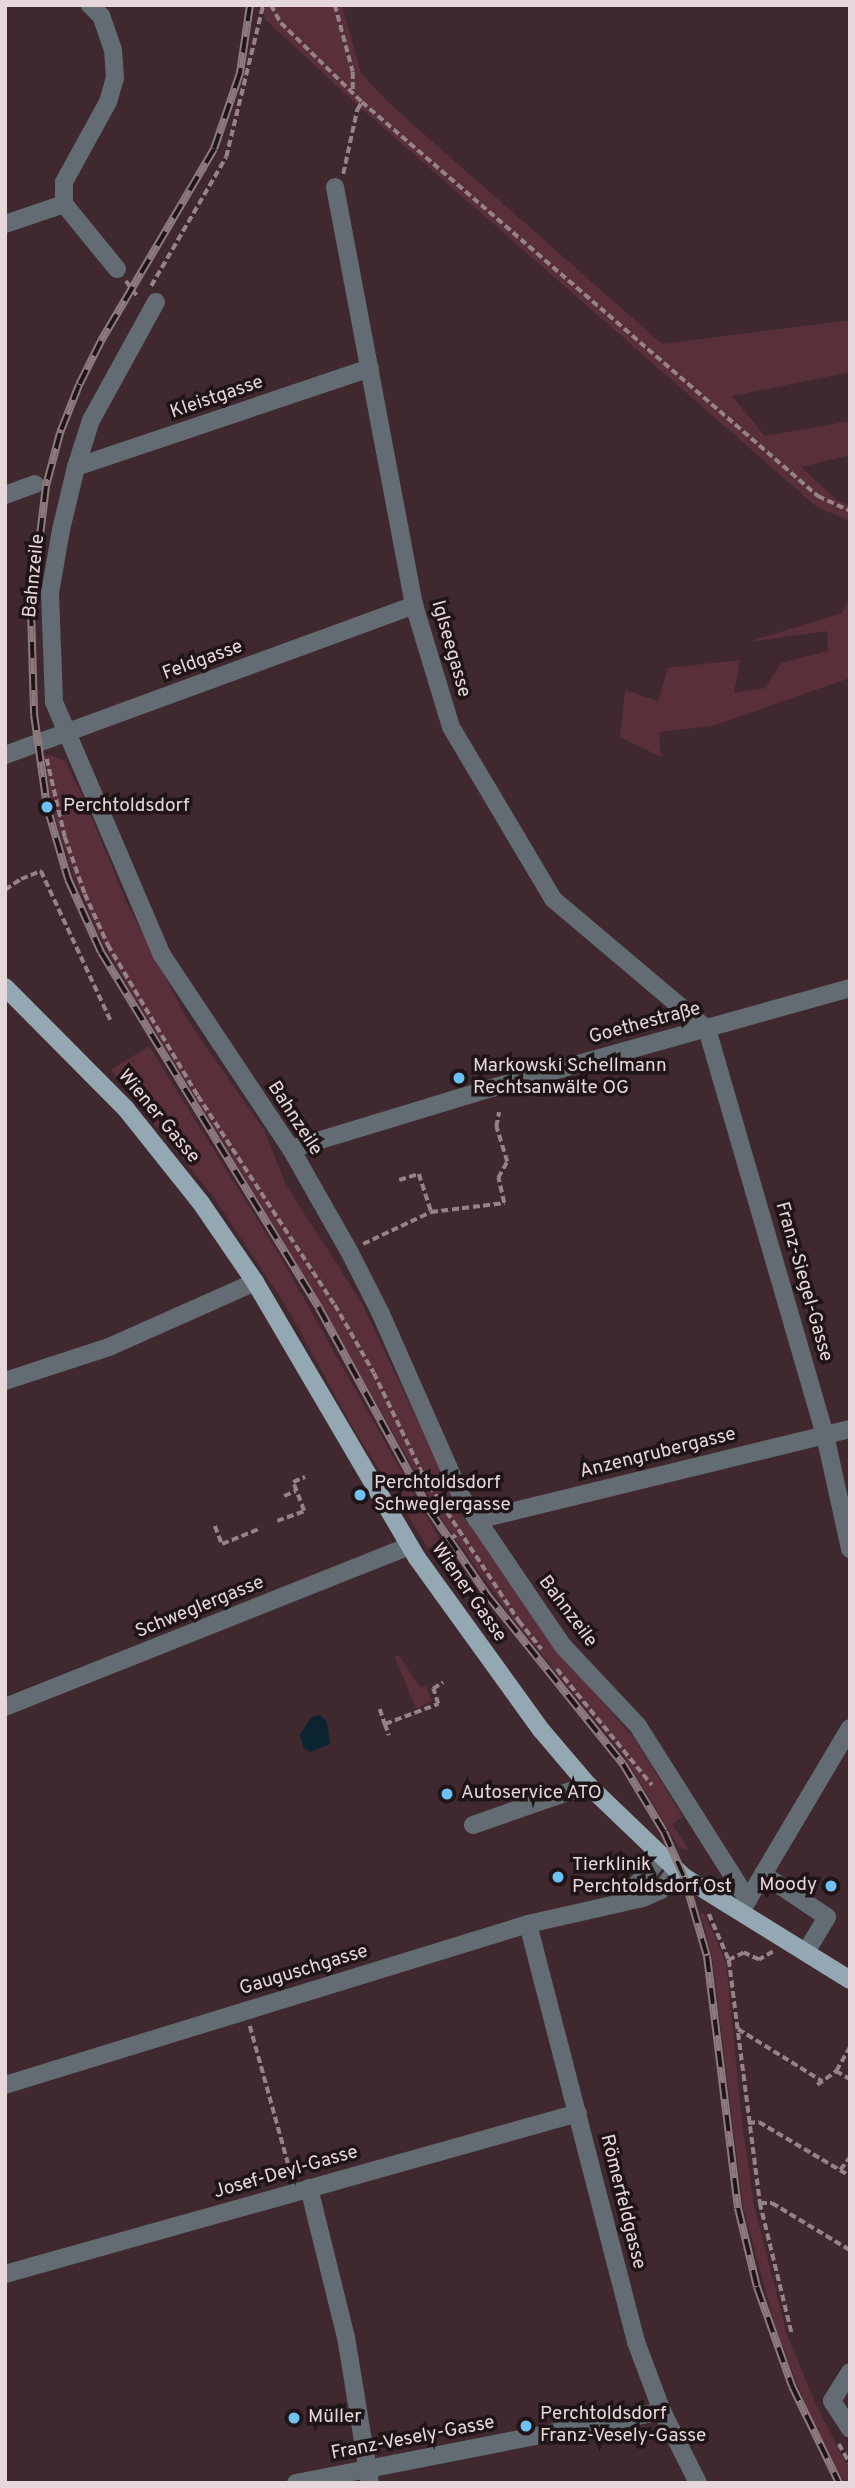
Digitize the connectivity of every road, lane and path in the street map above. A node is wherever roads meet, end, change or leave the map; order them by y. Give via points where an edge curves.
1 (90, 5) edge
2 (263, 5) edge
3 (271, 5) edge
4 (335, 5) edge
5 (353, 91) junction
6 (362, 102) junction
7 (335, 187) joint
8 (64, 205) junction
9 (5, 224) edge
10 (117, 270) joint
11 (152, 306) junction
12 (370, 368) junction
13 (76, 467) junction
14 (35, 484) dead end
15 (5, 495) edge
16 (850, 511) edge
17 (414, 605) junction
18 (66, 734) junction
19 (43, 741) junction
20 (5, 755) edge
21 (5, 890) edge
22 (5, 987) edge
23 (850, 988) edge
24 (112, 1023) dead end
25 (708, 1029) junction
26 (499, 1112) dead end
27 (290, 1149) junction
28 (399, 1180) dead end
29 (432, 1212) junction
30 (349, 1251) junction
31 (255, 1282) junction
32 (5, 1381) edge
33 (850, 1429) edge
34 (825, 1435) junction
35 (305, 1478) dead end
36 (296, 1491) junction
37 (284, 1496) dead end
38 (477, 1520) junction
39 (277, 1521) dead end
40 (215, 1526) dead end
41 (261, 1528) dead end
42 (409, 1546) junction
43 (850, 1549) edge
44 (430, 1552) dead end
45 (443, 1682) dead end
46 (5, 1707) edge
47 (380, 1710) dead end
48 (385, 1724) junction
49 (850, 1728) edge
50 (389, 1735) dead end
51 (588, 1785) junction
52 (473, 1825) dead end
53 (660, 1857) junction
54 (676, 1871) junction
55 (763, 1874) junction
56 (617, 1902) junction
57 (744, 1906) junction
58 (708, 1913) dead end
59 (528, 1924) junction
60 (783, 1938) junction
61 (806, 1952) junction
62 (729, 1960) junction
63 (850, 1980) edge
64 (245, 2011) junction
65 (737, 2029) junction
66 (850, 2048) edge
67 (836, 2071) junction
68 (850, 2080) edge
69 (822, 2081) junction
70 (5, 2085) edge
71 (817, 2085) dead end
72 (578, 2113) junction
73 (748, 2123) junction
74 (850, 2157) edge
75 (840, 2170) junction
76 (850, 2176) edge
77 (303, 2190) junction
78 (761, 2203) junction
79 (850, 2250) edge
80 (5, 2274) edge
81 (792, 2334) dead end
82 (850, 2372) edge
83 (662, 2411) junction
84 (850, 2429) edge
85 (369, 2476) edge
86 (296, 2483) edge
87 (698, 2483) edge

1 - 8 street via 101,16 113,50 115,78 108,102 64,182
2 - 11 path via 226,156 151,286
3 - 5 path via 281,23
4 - 5 path via 353,72
5 - 6 path
6 - 7 path
6 - 16 path via 818,496
7 - 12 street, Iglseegasse
8 - 9 street
8 - 10 street
10 - 11 path
11 - 13 street, Bahnzeile via 91,420
12 - 13 street, Kleistgasse
12 - 17 street, Iglseegasse
13 - 18 street, Bahnzeile via 50,593 54,702
14 - 15 street
17 - 18 street, Feldgasse
17 - 25 street, Iglseegasse via 451,727 553,899
18 - 19 street, Feldgasse
18 - 27 street, Bahnzeile via 162,955
19 - 20 street, Feldgasse
19 - 44 path via 65,837 108,945 198,1096 335,1305 424,1477 460,1532
21 - 24 path via 41,872
22 - 31 main road, Wiener Gasse via 134,1118
23 - 25 street, Goethestraße
25 - 27 street, Goethestraße
25 - 34 street, Franz-Siegel-Gasse
26 - 29 path via 496,1127 508,1162 498,1178 504,1203
27 - 30 street, Bahnzeile
28 - 29 path via 419,1174
29 - 30 path
30 - 38 street, Bahnzeile via 461,1496
31 - 32 street via 109,1348
31 - 42 main road, Wiener Gasse
33 - 34 street, Anzengrubergasse
34 - 38 street, Anzengrubergasse
34 - 43 street, Franz-Siegel-Gasse
35 - 36 path via 293,1482
36 - 37 path
36 - 39 path via 304,1510
38 - 57 street, Bahnzeile via 562,1646 638,1726
40 - 41 path via 222,1544
42 - 46 street, Schweglergasse
42 - 51 main road, Wiener Gasse via 542,1731
45 - 48 path via 433,1689 439,1704
47 - 48 path
48 - 50 path
49 - 55 street
51 - 52 street
51 - 53 main road, Wiener Gasse
53 - 54 main road, Wiener Gasse
53 - 56 street, Gauguschgasse
54 - 56 street, Gauguschgasse via 661,1889 643,1898
54 - 57 main road, Wiener Gasse
55 - 57 street
55 - 61 street via 827,1917
56 - 59 street, Gauguschgasse
57 - 60 main road, Wiener Gasse
58 - 62 path
59 - 64 street, Gauguschgasse
59 - 72 street, Römerfeldgasse
60 - 61 main road, Wiener Gasse
60 - 62 path via 770,1955 759,1960 744,1953
61 - 63 main road, Wiener Gasse
62 - 65 path
64 - 70 street, Gauguschgasse
64 - 77 path
65 - 69 path
65 - 73 path
66 - 67 path
67 - 68 path
67 - 69 path
69 - 71 path
72 - 77 street, Josef-Deyl-Gasse
72 - 83 street, Römerfeldgasse via 636,2342
73 - 75 path via 759,2122
73 - 78 path
74 - 75 path
75 - 76 path
77 - 80 street, Josef-Deyl-Gasse
77 - 85 street via 346,2337
78 - 79 path via 772,2203
78 - 81 path
82 - 84 street via 832,2400
83 - 85 street, Franz-Vesely-Gasse
83 - 87 street, Römerfeldgasse
85 - 86 street, Franz-Vesely-Gasse

